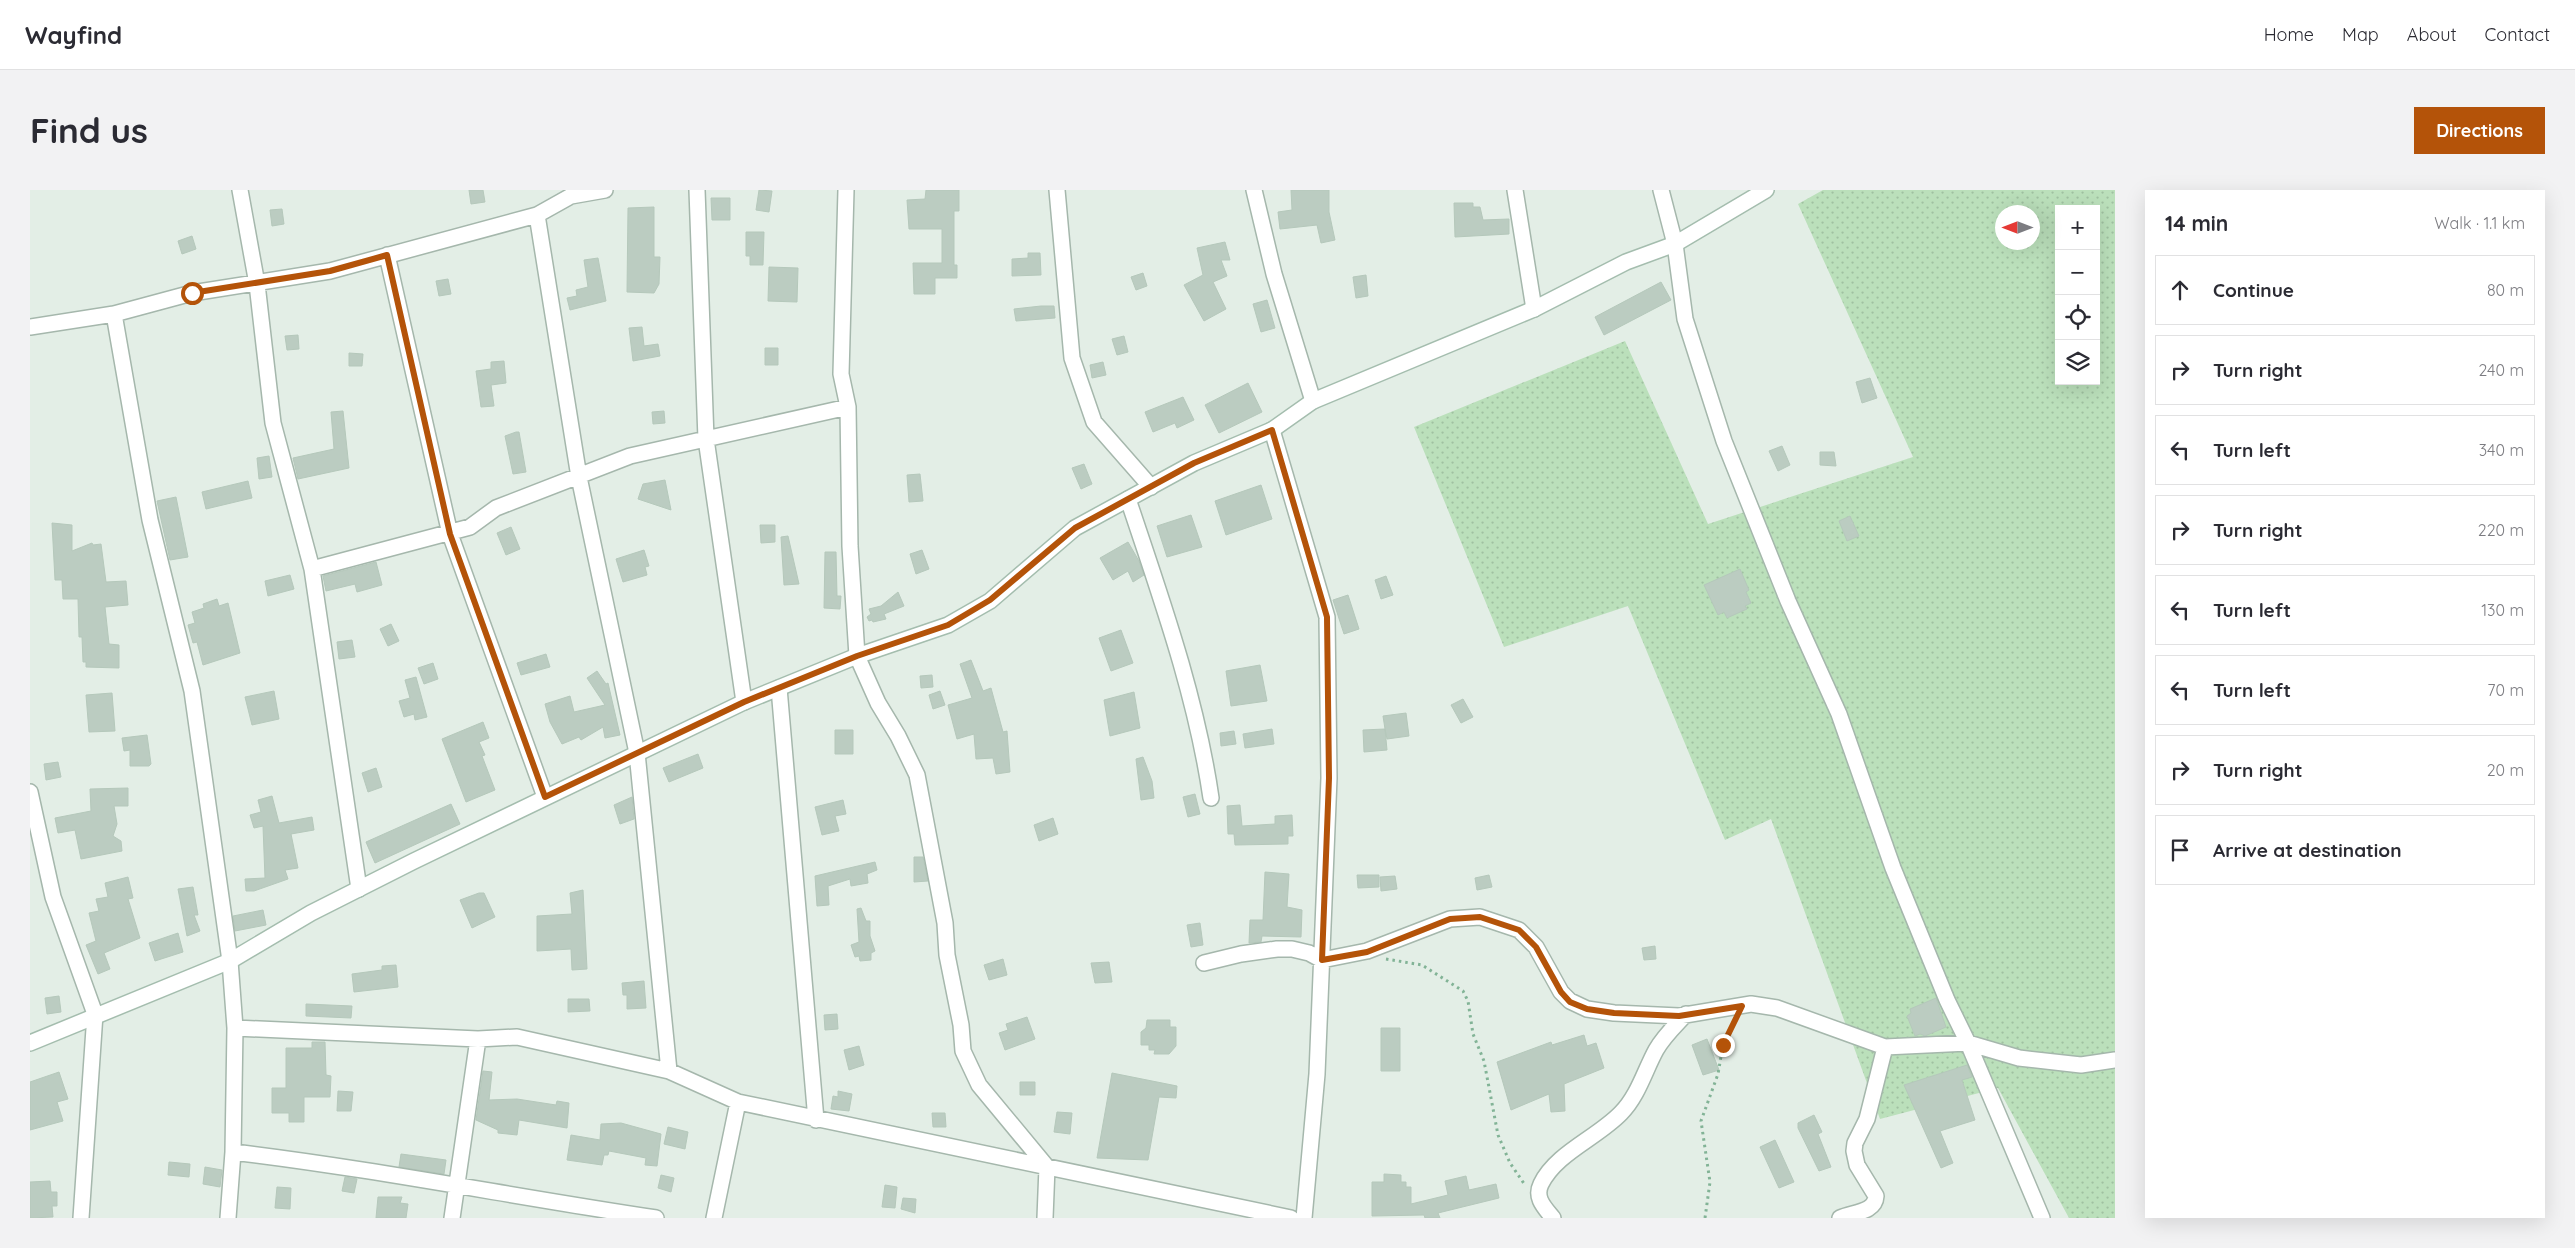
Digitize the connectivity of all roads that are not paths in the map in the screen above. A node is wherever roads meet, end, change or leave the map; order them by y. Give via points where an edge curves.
1 (240, 190) edge
2 (605, 190) edge
3 (698, 190) edge
4 (846, 190) edge
5 (1058, 190) edge
6 (1254, 190) edge
7 (1515, 190) edge
8 (1661, 190) edge
9 (1766, 190) edge
10 (570, 193) edge
11 (537, 215) junction
12 (1675, 244) junction
13 (387, 255) junction
14 (256, 284) junction
15 (1534, 309) junction
16 (114, 314) junction
17 (30, 327) edge
18 (1313, 401) junction
19 (848, 407) junction
20 (1272, 430) junction
21 (706, 438) junction
22 (579, 477) junction
23 (1151, 487) junction
24 (1128, 500) junction
25 (450, 534) junction
26 (312, 569) junction
27 (857, 656) junction
28 (779, 688) junction
29 (744, 702) junction
30 (637, 753) junction
31 (30, 792) edge
32 (545, 797) junction
33 (1211, 798) dead end
34 (359, 889) junction
35 (1322, 960) junction
36 (230, 961) junction
37 (1204, 963) dead end
38 (95, 1014) junction
39 (1686, 1014) junction
40 (235, 1028) junction
41 (478, 1039) junction
42 (30, 1042) edge
43 (1968, 1044) junction
44 (1885, 1047) junction
45 (2115, 1060) edge
46 (669, 1071) junction
47 (738, 1102) junction
48 (816, 1120) junction
49 (234, 1152) junction
50 (1047, 1168) junction
51 (456, 1187) junction
52 (81, 1218) edge
53 (228, 1218) edge
54 (452, 1218) edge
55 (656, 1218) edge
56 (714, 1218) edge
57 (1045, 1218) edge
58 (1291, 1218) edge
59 (1304, 1218) edge
60 (1553, 1218) edge
61 (1840, 1218) edge
62 (2042, 1218) edge

1 - 14 street
2 - 10 street
3 - 21 street
4 - 19 street via 841,374
5 - 23 street via 1072,358 1094,422
6 - 18 street via 1274,274
7 - 15 street
8 - 12 street
9 - 12 street
10 - 11 street
11 - 13 street
11 - 22 street
12 - 15 street via 1626,262
12 - 43 street via 1685,319 1724,441 1788,600 1839,714 1893,868
13 - 14 street via 330,271
13 - 25 street
14 - 16 street via 192,293
14 - 26 street via 273,423
15 - 18 street
16 - 17 street
16 - 36 street via 150,520 192,691
18 - 20 street
19 - 21 street
19 - 27 street via 850,546
20 - 23 street via 1194,463
20 - 35 street via 1327,617 1329,778
21 - 22 street via 630,456
21 - 29 street
22 - 25 street via 496,508 470,527
22 - 30 street
23 - 24 street
24 - 27 street via 1075,528 990,600 948,625
24 - 33 street via 1177,646 1204,754
25 - 26 street
25 - 32 street
26 - 34 street
27 - 28 street
27 - 50 street via 917,775 945,923 963,1051 980,1085
28 - 29 street
28 - 48 street
29 - 30 street
30 - 32 street
30 - 46 street
31 - 38 street via 53,897
32 - 34 street
34 - 36 street
35 - 37 street via 1308,953 1284,949
35 - 39 street via 1363,952 1450,919 1480,917 1519,930 1536,947 1553,980 1570,1002 1587,1009 1614,1013
35 - 59 street via 1317,1074
36 - 38 street
36 - 40 street
38 - 42 street
38 - 52 street
39 - 44 street via 1751,1004 1777,1008
39 - 60 street via 1656,1049 1640,1085 1622,1112 1550,1170 1540,1186 1541,1202
40 - 41 street
40 - 49 street
41 - 46 street via 518,1037
41 - 51 street
43 - 44 street
43 - 45 street via 2019,1058 2081,1065
43 - 62 street
44 - 61 street via 1867,1118 1854,1151 1857,1165 1876,1196 1876,1202 1872,1208
46 - 47 street
47 - 48 street
47 - 56 street
48 - 50 street
49 - 51 street via 334,1164
49 - 53 street
50 - 57 street
50 - 58 street
51 - 54 street
51 - 55 street

